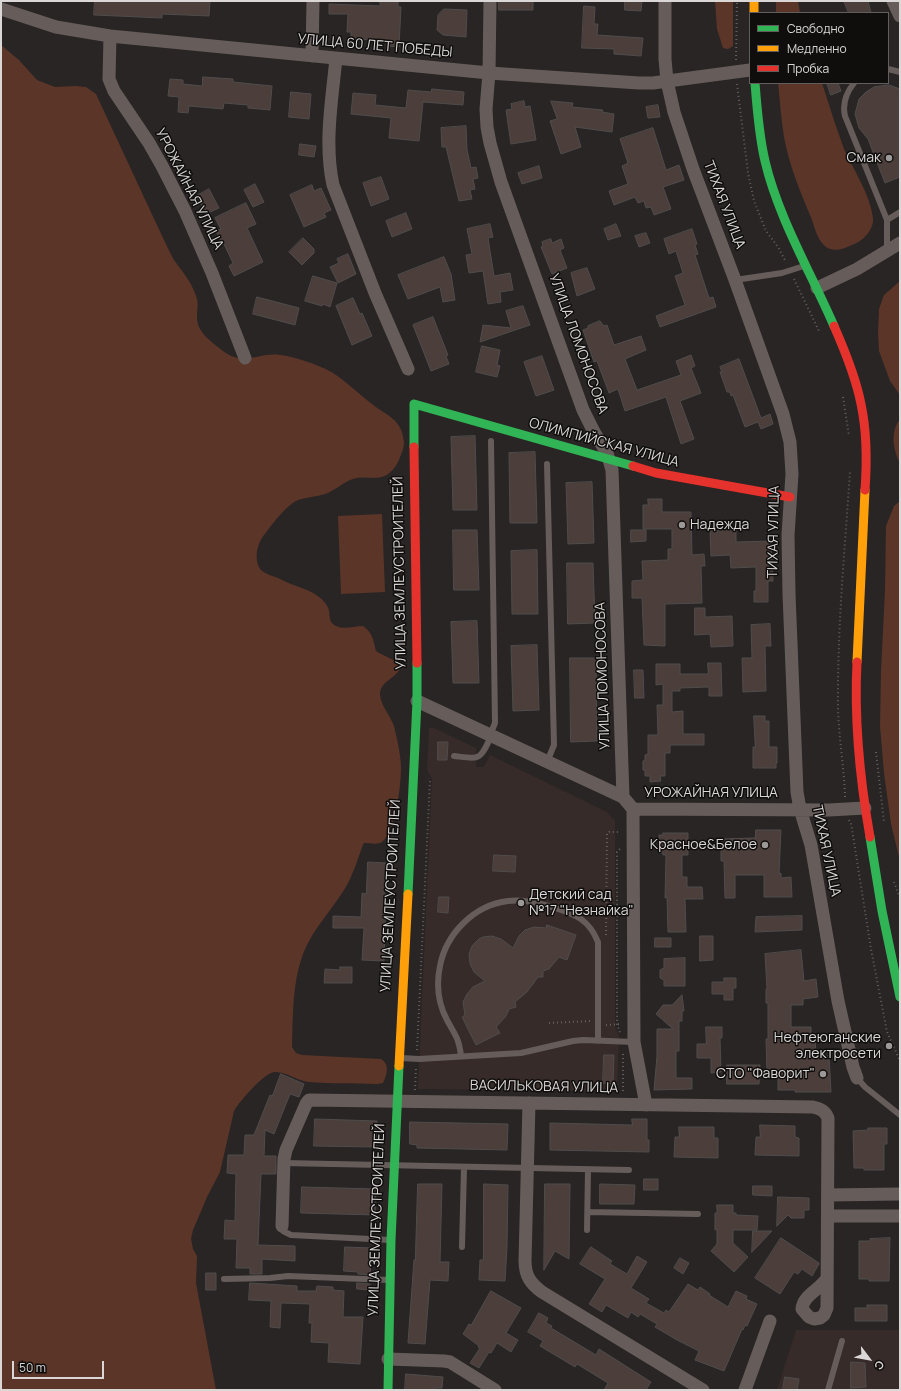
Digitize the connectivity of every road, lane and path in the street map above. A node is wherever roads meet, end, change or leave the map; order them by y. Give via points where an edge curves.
1 (313, 1) edge
2 (490, 1) edge
3 (666, 1) edge
4 (737, 1) edge
5 (754, 1) edge
6 (893, 1) edge
7 (1, 9) edge
8 (754, 12) edge
9 (900, 16) edge
10 (110, 36) junction
11 (312, 56) junction
12 (336, 58) junction
13 (889, 69) edge
14 (749, 70) edge
15 (737, 71) junction
16 (900, 72) edge
17 (489, 73) junction
18 (667, 81) junction
19 (755, 84) edge
20 (853, 84) edge
21 (900, 212) edge
22 (887, 220) junction
23 (900, 243) edge
24 (887, 250) junction
25 (806, 265) junction
26 (790, 272) junction
27 (735, 280) junction
28 (817, 288) junction
29 (820, 334) dead end
30 (245, 358) dead end
31 (408, 369) dead end
32 (841, 391) dead end
33 (414, 404) joint
34 (849, 439) dead end
35 (491, 441) dead end
36 (610, 460) junction
37 (548, 464) dead end
38 (850, 466) dead end
39 (790, 497) junction
40 (417, 701) junction
41 (490, 736) junction
42 (876, 752) dead end
43 (454, 756) dead end
44 (547, 762) junction
45 (426, 777) dead end
46 (623, 798) junction
47 (865, 808) junction
48 (633, 809) junction
49 (800, 809) junction
50 (846, 809) junction
51 (884, 823) dead end
52 (622, 826) dead end
53 (615, 832) dead end
54 (622, 832) dead end
55 (622, 846) dead end
56 (893, 878) dead end
57 (900, 898) edge
58 (606, 937) dead end
59 (900, 997) edge
60 (549, 1023) dead end
61 (598, 1023) junction
62 (617, 1024) junction
63 (598, 1041) junction
64 (628, 1041) junction
65 (460, 1056) junction
66 (400, 1058) junction
67 (417, 1059) junction
68 (900, 1061) edge
69 (857, 1078) joint
70 (623, 1093) dead end
71 (415, 1094) dead end
72 (397, 1101) junction
73 (529, 1103) junction
74 (646, 1105) junction
75 (900, 1114) edge
76 (283, 1163) junction
77 (395, 1166) junction
78 (464, 1168) junction
79 (527, 1169) junction
80 (588, 1170) junction
81 (629, 1170) dead end
82 (900, 1194) edge
83 (828, 1195) junction
84 (588, 1212) junction
85 (698, 1214) dead end
86 (828, 1216) junction
87 (900, 1216) edge
88 (282, 1226) joint
89 (587, 1230) dead end
90 (391, 1240) junction
91 (462, 1248) dead end
92 (827, 1278) junction
93 (224, 1279) dead end
94 (390, 1280) junction
95 (770, 1322) dead end
96 (842, 1341) dead end
97 (388, 1359) junction
98 (388, 1390) edge
99 (495, 1390) edge
100 (703, 1390) edge
101 (745, 1390) edge
102 (828, 1390) edge

1 - 11 street
2 - 17 street, УЛИЦА ЛОМОНОСОВА
3 - 18 street, ТИХАЯ УЛИЦА
4 - 15 path
5 - 8 street
6 - 9 street
7 - 10 street, УЛИЦА 60 ЛЕТ ПОБЕДЫ via 56,27
10 - 11 street, УЛИЦА 60 ЛЕТ ПОБЕДЫ
10 - 30 street, УРОЖАЙНАЯ УЛИЦА via 109,79 114,91 149,143 185,211
11 - 12 street, УЛИЦА 60 ЛЕТ ПОБЕДЫ
12 - 17 street, УЛИЦА 60 ЛЕТ ПОБЕДЫ
12 - 31 street via 329,132 329,168 333,185 375,293
13 - 16 lane
14 - 15 street, УЛИЦА 60 ЛЕТ ПОБЕДЫ
15 - 18 street, УЛИЦА 60 ЛЕТ ПОБЕДЫ
15 - 26 path via 737,89 754,201 766,230
17 - 18 street, УЛИЦА 60 ЛЕТ ПОБЕДЫ via 639,83
17 - 36 street, УЛИЦА ЛОМОНОСОВА via 487,127 502,182 584,410
18 - 27 street, ТИХАЯ УЛИЦА via 674,112 693,169
19 - 25 street via 761,144 768,171
20 - 22 lane via 847,94 843,109
21 - 22 lane
22 - 24 lane
23 - 24 street
24 - 28 street via 857,269
25 - 26 lane
25 - 28 street
26 - 27 lane
26 - 29 path
27 - 39 street, ТИХАЯ УЛИЦА via 787,428 792,455
28 - 47 street via 846,356 860,397 863,419 866,481 856,702
32 - 34 path
33 - 36 street, ОЛИМПИЙСКАЯ УЛИЦА
33 - 40 street, УЛИЦА ЗЕМЛЕУСТРОИТЕЛЕЙ
35 - 41 lane via 495,723
36 - 39 street, ОЛИМПИЙСКАЯ УЛИЦА via 682,478
36 - 46 street, УЛИЦА ЛОМОНОСОВА via 613,480
37 - 44 lane via 554,745
38 - 50 path via 838,695
39 - 49 street, ТИХАЯ УЛИЦА via 789,594 797,792
40 - 41 street, УРОЖАЙНАЯ УЛИЦА
40 - 66 street, УЛИЦА ЗЕМЛЕУСТРОИТЕЛЕЙ
41 - 43 lane via 483,753 478,757
41 - 44 street, УРОЖАЙНАЯ УЛИЦА
42 - 51 path
44 - 46 street, УРОЖАЙНАЯ УЛИЦА
45 - 67 path via 430,781
46 - 48 street, УРОЖАЙНАЯ УЛИЦА
47 - 50 street, УРОЖАЙНАЯ УЛИЦА
47 - 59 street via 882,911
48 - 49 street, УРОЖАЙНАЯ УЛИЦА
48 - 64 street
49 - 50 street, УРОЖАЙНАЯ УЛИЦА
49 - 69 street, ТИХАЯ УЛИЦА via 811,845 838,1001
50 - 68 path via 847,820 851,823 887,1032
52 - 54 path
53 - 58 path via 608,833
55 - 62 path via 617,852
56 - 57 path
60 - 61 path
61 - 62 path
61 - 63 lane
61 - 65 lane via 598,942 589,925 573,914 533,902 498,902 464,922 448,944 439,968 440,1005 458,1040
62 - 64 path via 622,1036
63 - 64 lane
63 - 65 lane via 573,1041 521,1053
64 - 70 path
64 - 74 street
65 - 67 lane
66 - 67 lane
66 - 72 street, УЛИЦА ЗЕМЛЕУСТРОИТЕЛЕЙ
67 - 71 path
69 - 75 lane
72 - 73 street, ВАСИЛЬКОВАЯ УЛИЦА
72 - 76 street, ВАСИЛЬКОВАЯ УЛИЦА via 309,1100 286,1150
72 - 77 street, УЛИЦА ЗЕМЛЕУСТРОИТЕЛЕЙ
73 - 74 street, ВАСИЛЬКОВАЯ УЛИЦА
73 - 79 street
74 - 83 street, ВАСИЛЬКОВАЯ УЛИЦА via 820,1109 828,1118
76 - 77 lane
76 - 88 street, ВАСИЛЬКОВАЯ УЛИЦА
77 - 78 lane
77 - 90 street, УЛИЦА ЗЕМЛЕУСТРОИТЕЛЕЙ
78 - 79 lane
78 - 91 lane
79 - 80 lane
79 - 100 street via 525,1261 526,1275 530,1282 542,1292
80 - 81 lane
80 - 84 lane
82 - 83 street
83 - 86 street, ВАСИЛЬКОВАЯ УЛИЦА
84 - 85 lane
84 - 89 lane
86 - 87 street
86 - 92 street, ВАСИЛЬКОВАЯ УЛИЦА
88 - 90 lane via 283,1231 292,1236
90 - 94 street, УЛИЦА ЗЕМЛЕУСТРОИТЕЛЕЙ
92 - 92 street, ВАСИЛЬКОВАЯ УЛИЦА via 827,1308 824,1315 814,1319 802,1309 802,1305
93 - 94 lane via 288,1276
94 - 97 street, УЛИЦА ЗЕМЛЕУСТРОИТЕЛЕЙ
95 - 101 street
96 - 102 lane
97 - 98 street, УЛИЦА ЗЕМЛЕУСТРОИТЕЛЕЙ
97 - 99 street via 450,1362

